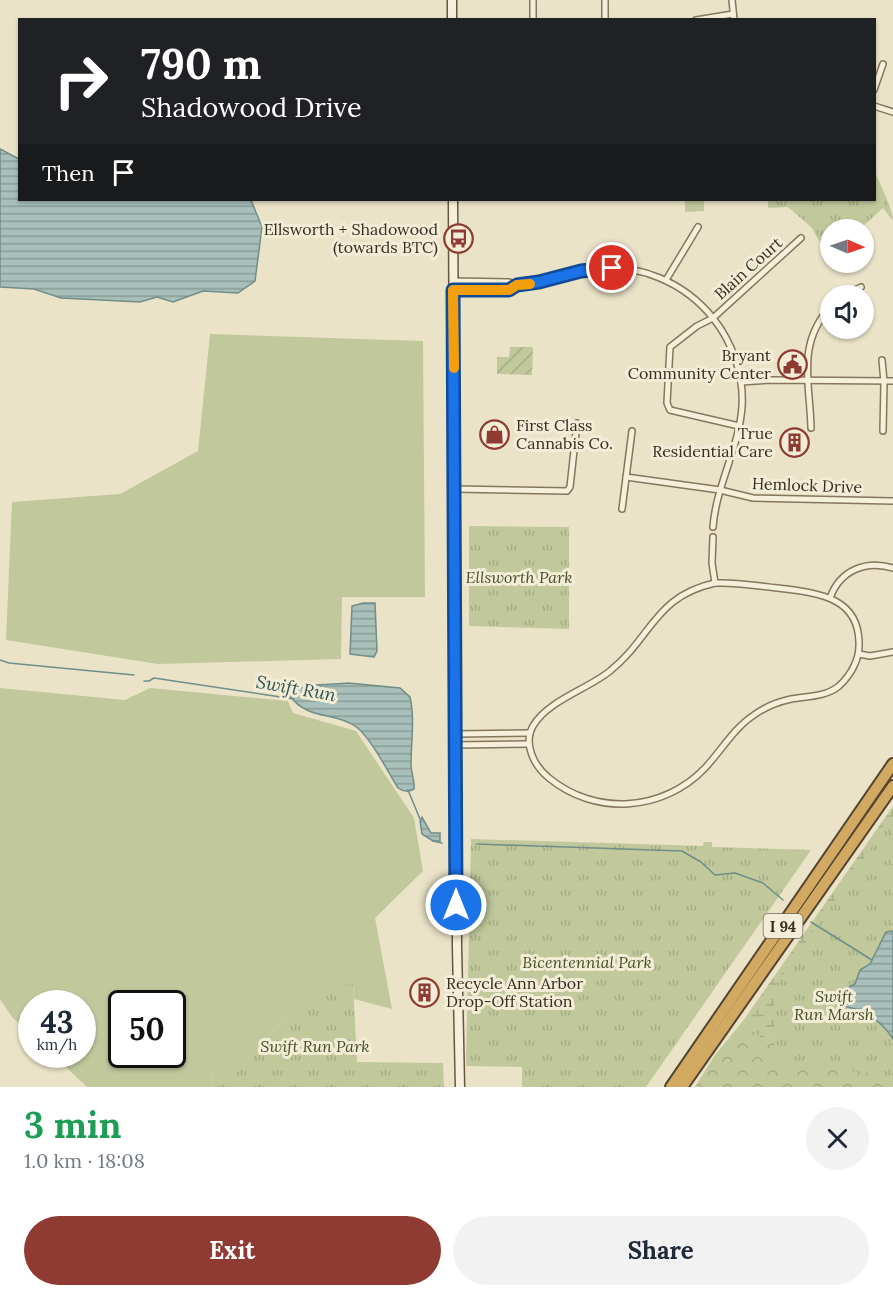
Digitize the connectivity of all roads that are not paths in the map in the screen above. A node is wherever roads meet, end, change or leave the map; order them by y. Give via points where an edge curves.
1 (452, 0) edge
2 (533, 0) edge
3 (605, 0) edge
4 (732, 0) edge
5 (733, 17) edge
6 (452, 18) edge
7 (533, 18) edge
8 (604, 18) edge
9 (883, 64) dead end
10 (876, 84) edge
11 (876, 107) edge
12 (893, 112) edge
13 (453, 201) edge
14 (698, 227) dead end
15 (801, 238) dead end
16 (666, 280) junction
17 (453, 286) junction
18 (712, 318) junction
19 (820, 320) edge
20 (882, 360) dead end
21 (807, 380) junction
22 (893, 381) edge
23 (741, 382) junction
24 (884, 382) junction
25 (578, 423) dead end
26 (739, 426) junction
27 (811, 428) dead end
28 (632, 431) dead end
29 (883, 431) dead end
30 (626, 477) junction
31 (454, 489) junction
32 (720, 490) junction
33 (893, 501) edge
34 (622, 509) dead end
35 (713, 527) dead end
36 (713, 537) dead end
37 (893, 568) edge
38 (715, 583) junction
39 (830, 598) junction
40 (893, 652) edge
41 (859, 654) junction
42 (530, 733) junction
43 (455, 734) junction
44 (530, 744) junction
45 (455, 745) junction
46 (893, 764) edge
47 (893, 786) edge
48 (460, 1087) edge
49 (671, 1087) edge
50 (682, 1087) edge

1 - 6 main road
2 - 7 street
3 - 8 street
4 - 5 street
9 - 10 street
11 - 12 street
13 - 17 main road
14 - 16 street
15 - 18 street, Blain Court
16 - 17 street via 633,270 602,268 517,285 509,290
16 - 18 street via 689,294
17 - 31 main road
18 - 23 street via 731,349
18 - 26 street, Blain Court via 670,347 668,407 674,412
19 - 21 street via 812,335
20 - 24 street
21 - 23 street
21 - 24 street
21 - 27 street
22 - 24 street
23 - 26 street
24 - 29 street
25 - 31 street via 567,491
26 - 32 street
28 - 30 street
30 - 32 street, Hemlock Drive
30 - 34 street
31 - 43 main road
32 - 33 street, Hemlock Drive via 760,498
32 - 35 street
36 - 38 street
37 - 39 street via 858,568 838,581
38 - 39 street via 748,584
38 - 42 street via 692,590 668,605 612,670 546,711
39 - 41 street via 840,603 854,620
40 - 41 street
41 - 44 street via 848,676 836,688 762,709 747,719 691,781 651,800 604,804 576,795 541,772
42 - 43 street
42 - 44 street
43 - 45 main road
44 - 45 street
45 - 48 main road
46 - 49 highway, I 94
47 - 50 highway, I 94

